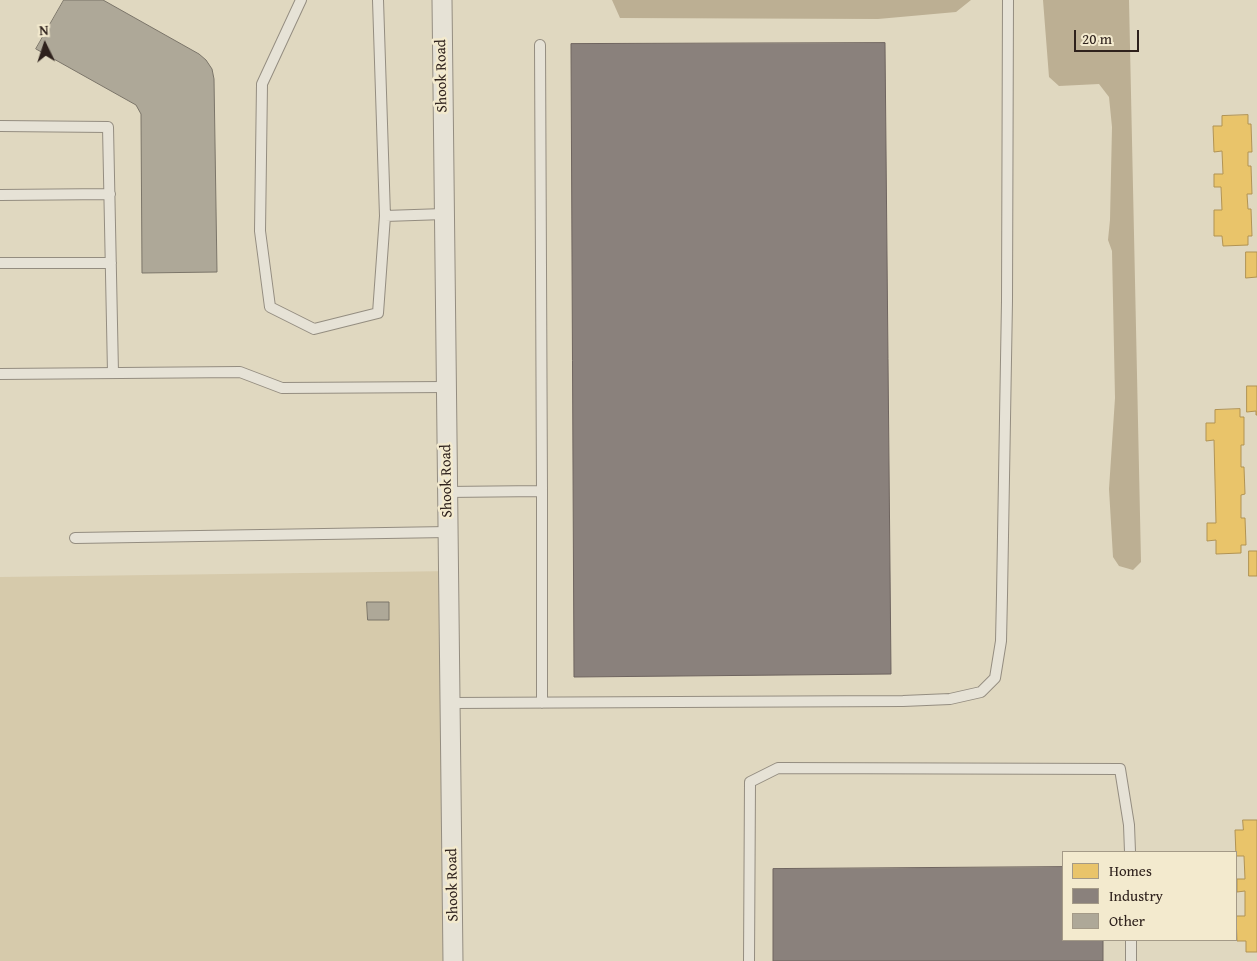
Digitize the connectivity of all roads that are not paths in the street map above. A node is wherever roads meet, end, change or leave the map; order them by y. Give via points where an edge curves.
1 (301, 0) edge
2 (378, 0) edge
3 (442, 0) edge
4 (1008, 0) edge
5 (540, 46) dead end
6 (0, 126) edge
7 (110, 194) junction
8 (0, 195) edge
9 (444, 214) junction
10 (385, 216) junction
11 (111, 263) junction
12 (0, 264) edge
13 (113, 373) junction
14 (0, 374) edge
15 (446, 387) junction
16 (542, 491) junction
17 (446, 492) junction
18 (448, 532) junction
19 (75, 538) dead end
20 (451, 703) junction
21 (542, 703) junction
22 (1130, 851) edge
23 (1130, 941) edge
24 (454, 961) edge
25 (748, 961) edge
26 (1131, 961) edge

1 - 10 lane via 262,84 260,231 270,307 314,329 378,313
2 - 10 lane
3 - 9 street, Shook Road
4 - 21 lane via 1002,595 1001,641 995,678 982,692 950,699
5 - 16 lane
6 - 7 lane via 108,127
7 - 8 lane
7 - 11 lane
9 - 10 lane
9 - 15 street, Shook Road
11 - 12 lane
11 - 13 lane
13 - 14 lane
13 - 15 lane via 240,372 282,388
15 - 17 street, Shook Road
16 - 17 lane
16 - 21 lane
17 - 18 street, Shook Road
18 - 19 lane
18 - 20 street, Shook Road
20 - 21 lane
20 - 24 street, Shook Road
22 - 25 lane via 1120,769 778,768 750,782
23 - 26 lane

